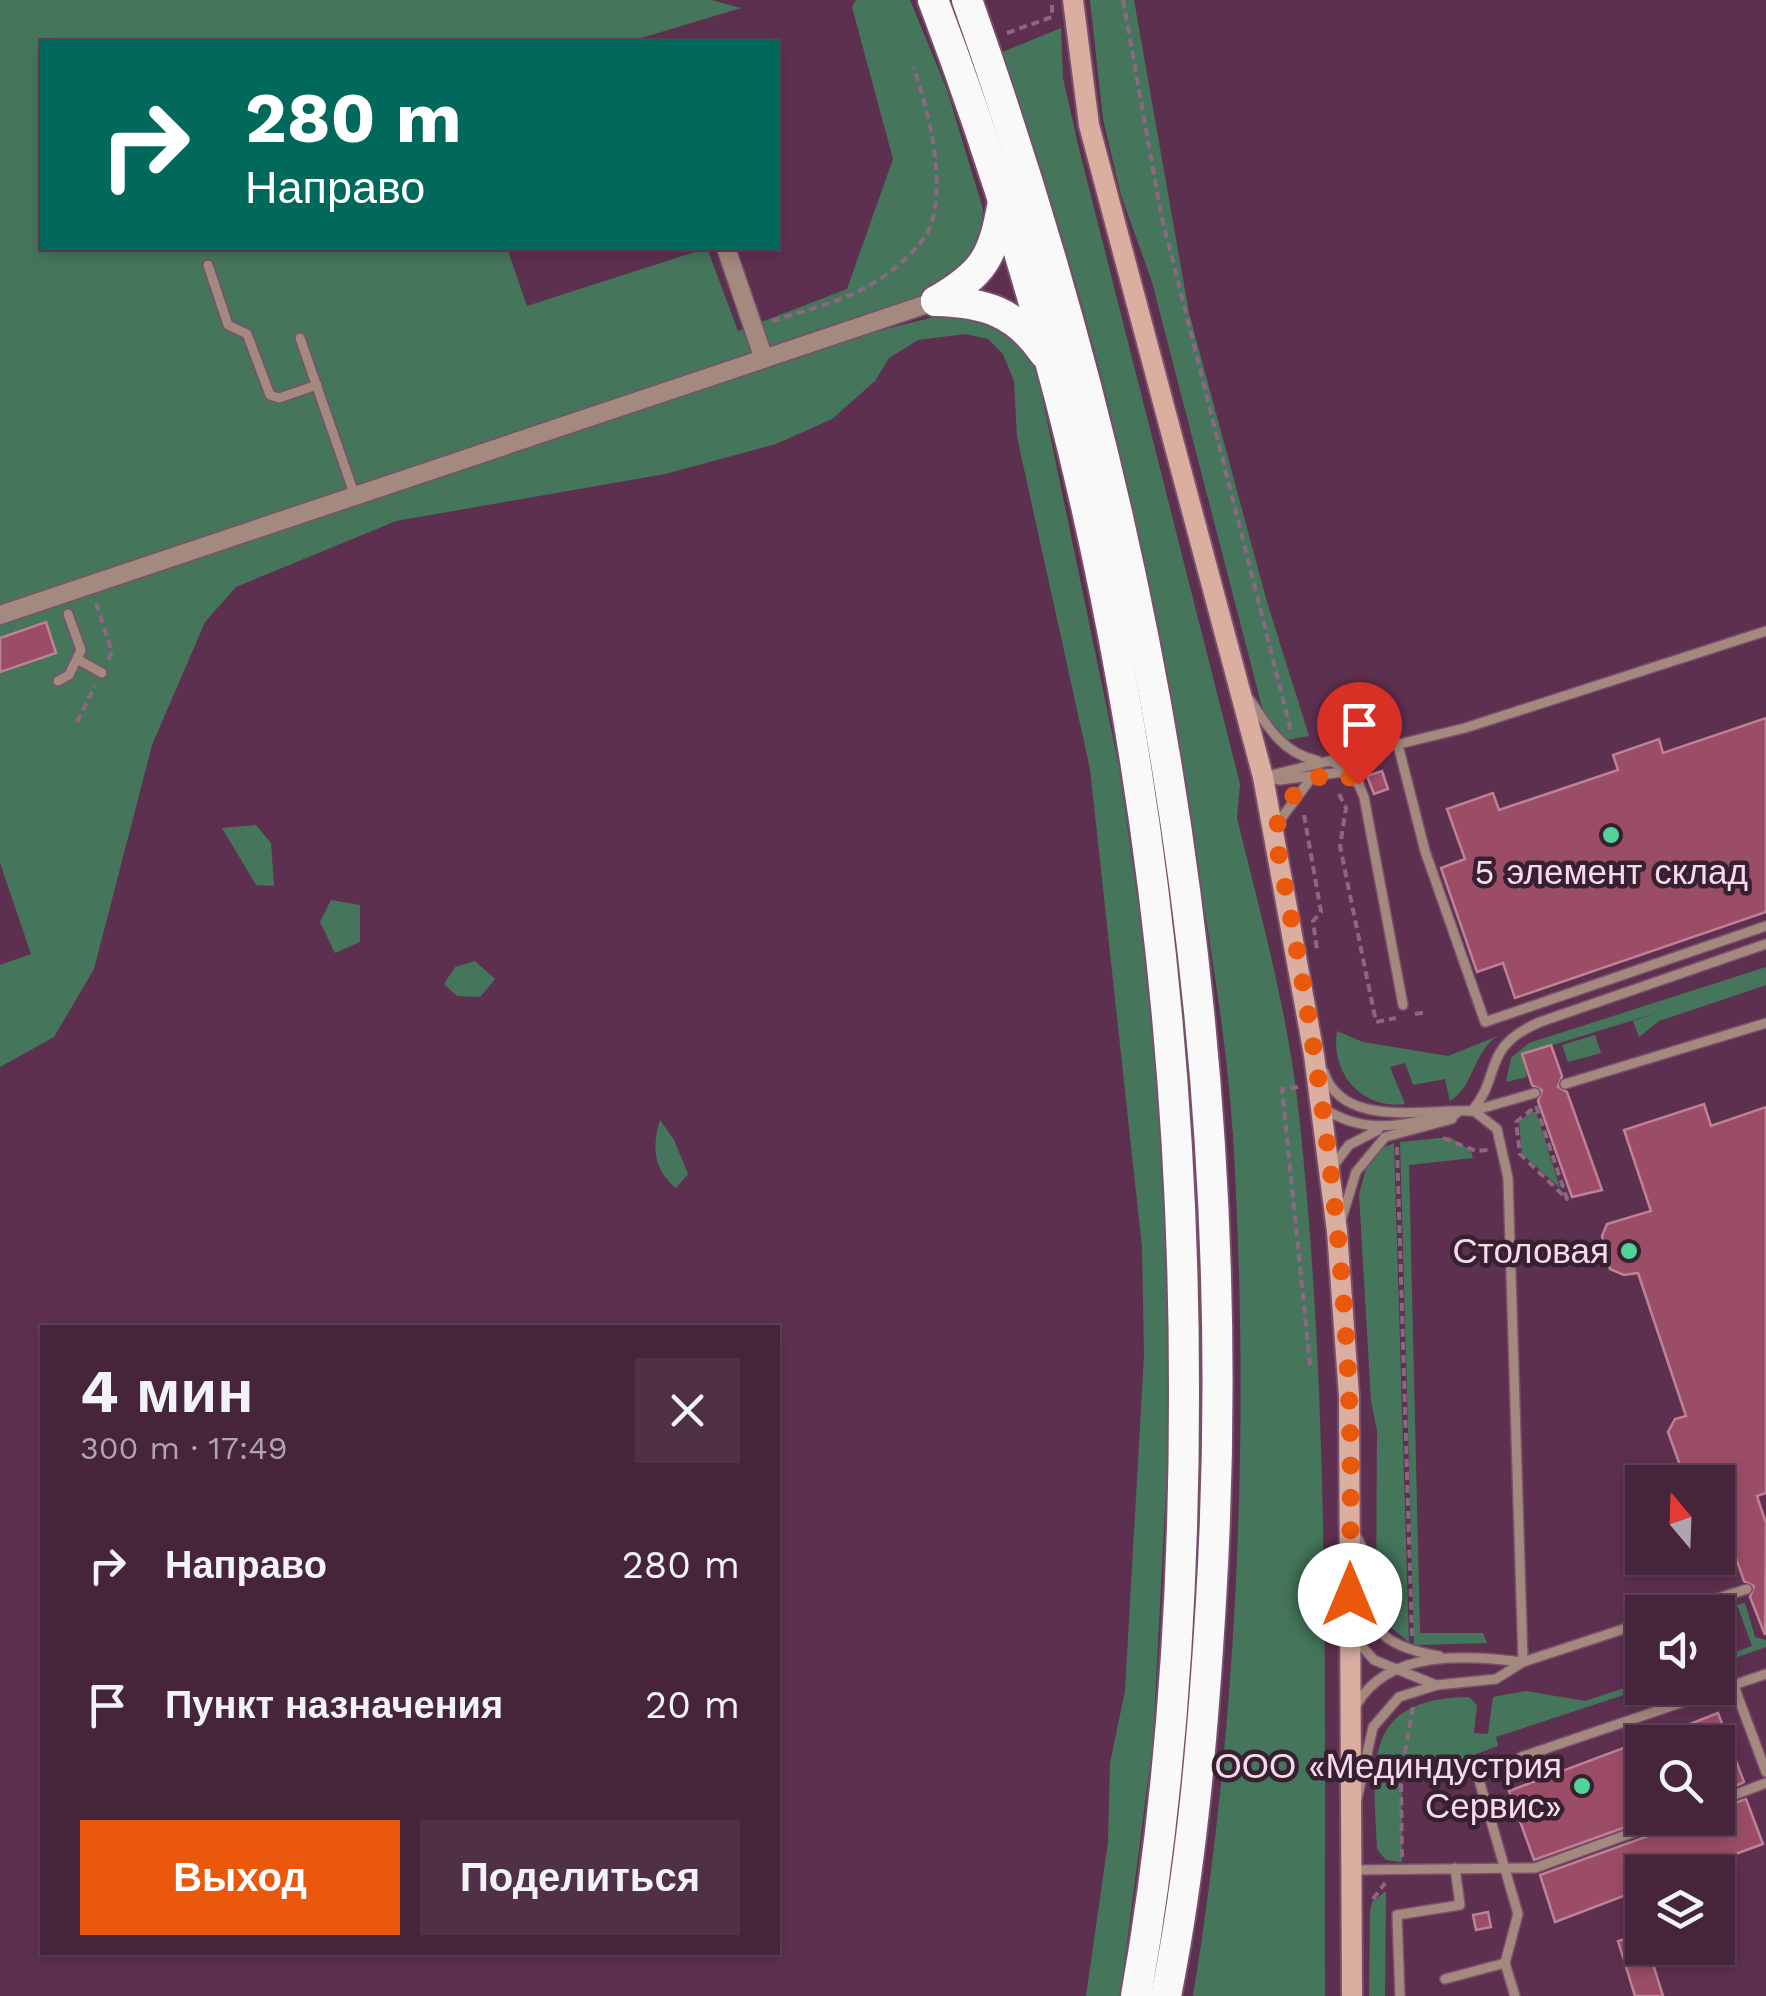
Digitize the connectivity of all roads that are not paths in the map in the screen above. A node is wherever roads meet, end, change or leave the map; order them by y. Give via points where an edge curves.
1 (933, 0) edge
2 (968, 0) edge
3 (1073, 0) edge
4 (1004, 196) junction
5 (727, 250) edge
6 (208, 266) dead end
7 (936, 302) junction
8 (300, 338) dead end
9 (764, 359) junction
10 (1052, 364) junction
11 (317, 385) junction
12 (355, 496) junction
13 (0, 614) edge
14 (68, 614) dead end
15 (1766, 631) edge
16 (79, 660) junction
17 (102, 673) dead end
18 (58, 682) dead end
19 (1238, 683) junction
20 (1398, 745) junction
21 (1317, 761) junction
22 (1263, 776) junction
23 (1312, 776) junction
24 (1359, 784) junction
25 (1274, 831) junction
26 (1766, 926) edge
27 (1766, 944) edge
28 (1403, 1005) dead end
29 (1766, 1023) edge
30 (1310, 1034) junction
31 (1564, 1084) dead end
32 (1535, 1093) dead end
33 (1320, 1107) junction
34 (1474, 1111) junction
35 (1405, 1123) junction
36 (1330, 1176) junction
37 (1337, 1231) junction
38 (1350, 1528) junction
39 (1747, 1588) dead end
40 (1726, 1595) edge
41 (1350, 1628) junction
42 (1625, 1629) edge
43 (1456, 1659) junction
44 (1523, 1662) junction
45 (1394, 1670) junction
46 (1766, 1674) edge
47 (1437, 1685) junction
48 (1735, 1686) edge
49 (1735, 1689) edge
50 (1677, 1705) edge
51 (1351, 1715) junction
52 (1521, 1757) dead end
53 (1475, 1766) dead end
54 (1766, 1772) edge
55 (1766, 1783) edge
56 (1735, 1795) edge
57 (1351, 1808) junction
58 (1626, 1835) edge
59 (1455, 1868) junction
60 (1506, 1868) junction
61 (1352, 1870) junction
62 (1505, 1962) junction
63 (1446, 1978) dead end
64 (1136, 1996) edge
65 (1166, 1996) edge
66 (1352, 1996) edge
67 (1400, 1996) edge
68 (1515, 1996) edge

1 - 4 highway
2 - 65 highway via 1091,388 1174,798 1200,1001 1218,1293 1217,1502 1186,1898
3 - 19 main road via 1089,126
4 - 7 highway via 992,253 963,286
4 - 10 highway
5 - 9 street
6 - 11 lane via 228,325 247,334 272,398
7 - 9 street
7 - 10 highway via 974,302 1007,314 1029,330
8 - 11 lane
9 - 12 street
10 - 64 highway via 1134,746 1168,1007 1182,1191 1183,1559 1166,1786
11 - 12 lane
12 - 13 street
14 - 16 lane
15 - 20 lane
16 - 17 lane
16 - 18 lane
19 - 21 lane via 1276,740
19 - 22 main road
20 - 21 lane
20 - 26 lane via 1425,851 1485,1022
21 - 22 lane
21 - 24 lane via 1347,767
22 - 23 lane
22 - 25 main road
23 - 24 lane via 1342,772
23 - 25 lane
24 - 28 lane
25 - 30 main road
27 - 34 lane via 1511,1036
29 - 31 lane
30 - 33 main road
30 - 34 lane via 1328,1083 1359,1107
32 - 34 lane
33 - 35 lane via 1358,1126
33 - 36 main road
34 - 35 lane
34 - 37 lane via 1385,1137 1356,1172
34 - 44 lane via 1498,1129 1508,1178
35 - 36 lane via 1349,1145
36 - 37 main road
37 - 38 main road
38 - 41 main road
38 - 43 lane via 1365,1562 1372,1618 1389,1640
39 - 40 lane
41 - 45 lane via 1358,1646
41 - 51 main road
42 - 44 lane
43 - 44 lane
43 - 45 lane
44 - 47 lane via 1496,1679
45 - 47 lane
45 - 51 lane via 1364,1692
46 - 48 lane
47 - 57 lane via 1398,1696 1373,1726
49 - 54 lane
50 - 52 lane
51 - 57 main road
53 - 60 lane
55 - 56 lane
57 - 61 main road
58 - 60 lane via 1535,1868
59 - 60 lane
59 - 61 lane
59 - 67 lane via 1460,1905 1396,1915
60 - 62 lane via 1518,1914
61 - 66 main road
62 - 63 lane
62 - 68 lane

